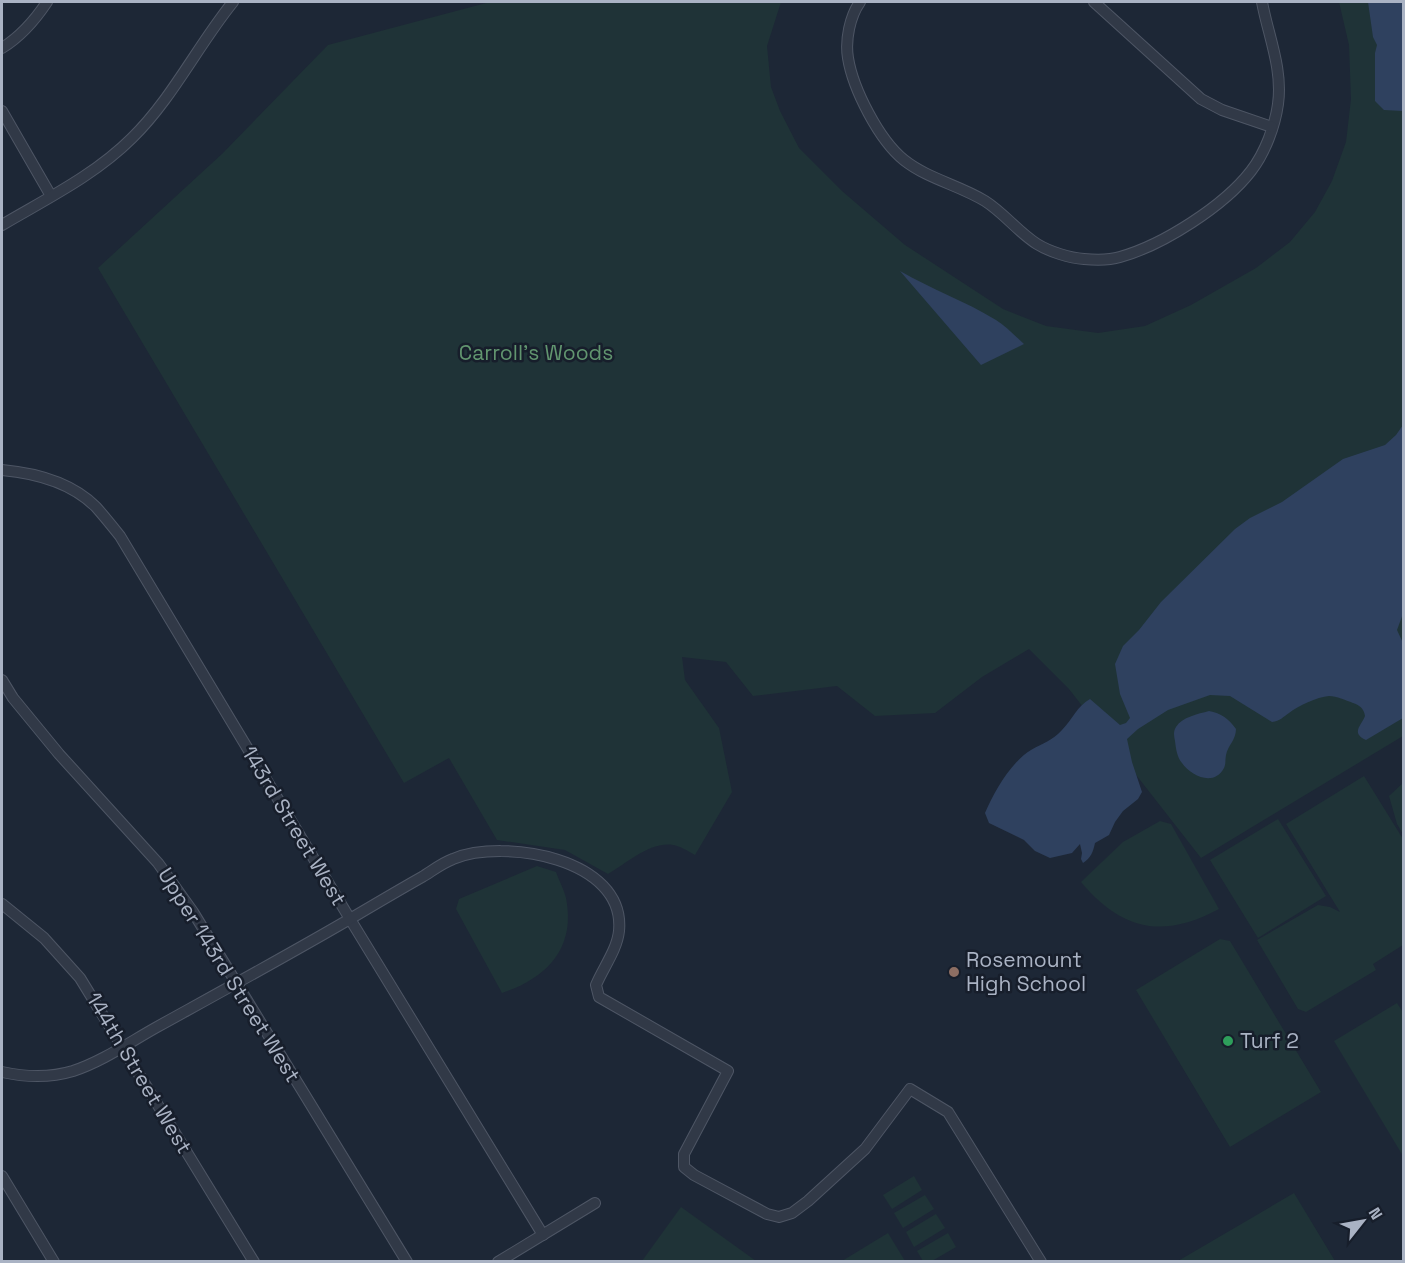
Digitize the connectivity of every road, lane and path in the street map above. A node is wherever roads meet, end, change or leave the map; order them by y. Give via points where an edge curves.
1 (47, 2) edge
2 (233, 2) edge
3 (860, 2) edge
4 (1094, 2) edge
5 (1262, 2) edge
6 (2, 48) edge
7 (2, 111) edge
8 (1272, 127) junction
9 (51, 196) junction
10 (2, 225) edge
11 (2, 470) edge
12 (2, 680) edge
13 (2, 904) edge
14 (350, 919) junction
15 (237, 984) junction
16 (122, 1046) junction
17 (2, 1072) edge
18 (2, 1176) edge
19 (595, 1203) dead end
20 (543, 1235) junction
21 (54, 1262) edge
22 (254, 1262) edge
23 (407, 1262) edge
24 (498, 1262) edge
25 (1041, 1262) edge

1 - 6 street via 36,18
2 - 9 street via 132,138 90,173
3 - 8 street via 848,36 848,57 861,96 887,141 923,173 968,191 1038,244 1065,255 1119,258 1176,233 1231,193 1251,171
4 - 8 street via 1201,99
5 - 8 street via 1277,68 1278,103
7 - 9 street
9 - 10 street
11 - 14 street, 143rd Street West via 43,477 75,492 95,506 120,536
12 - 15 street, Upper 143rd Street West via 59,754 158,862
13 - 16 street, 144th Street West via 70,964
14 - 15 street
14 - 20 street, 143rd Street West
14 - 25 street via 453,858 495,850 539,854 588,874 601,883 615,904 619,930 596,985 599,997 728,1071 684,1154 684,1167 767,1214 779,1217 792,1213 865,1149 910,1089 948,1112
15 - 16 street
15 - 23 street, Upper 143rd Street West
16 - 17 street via 87,1066 62,1074 24,1076
16 - 22 street, 144th Street West
18 - 21 street
19 - 20 street
20 - 24 street

